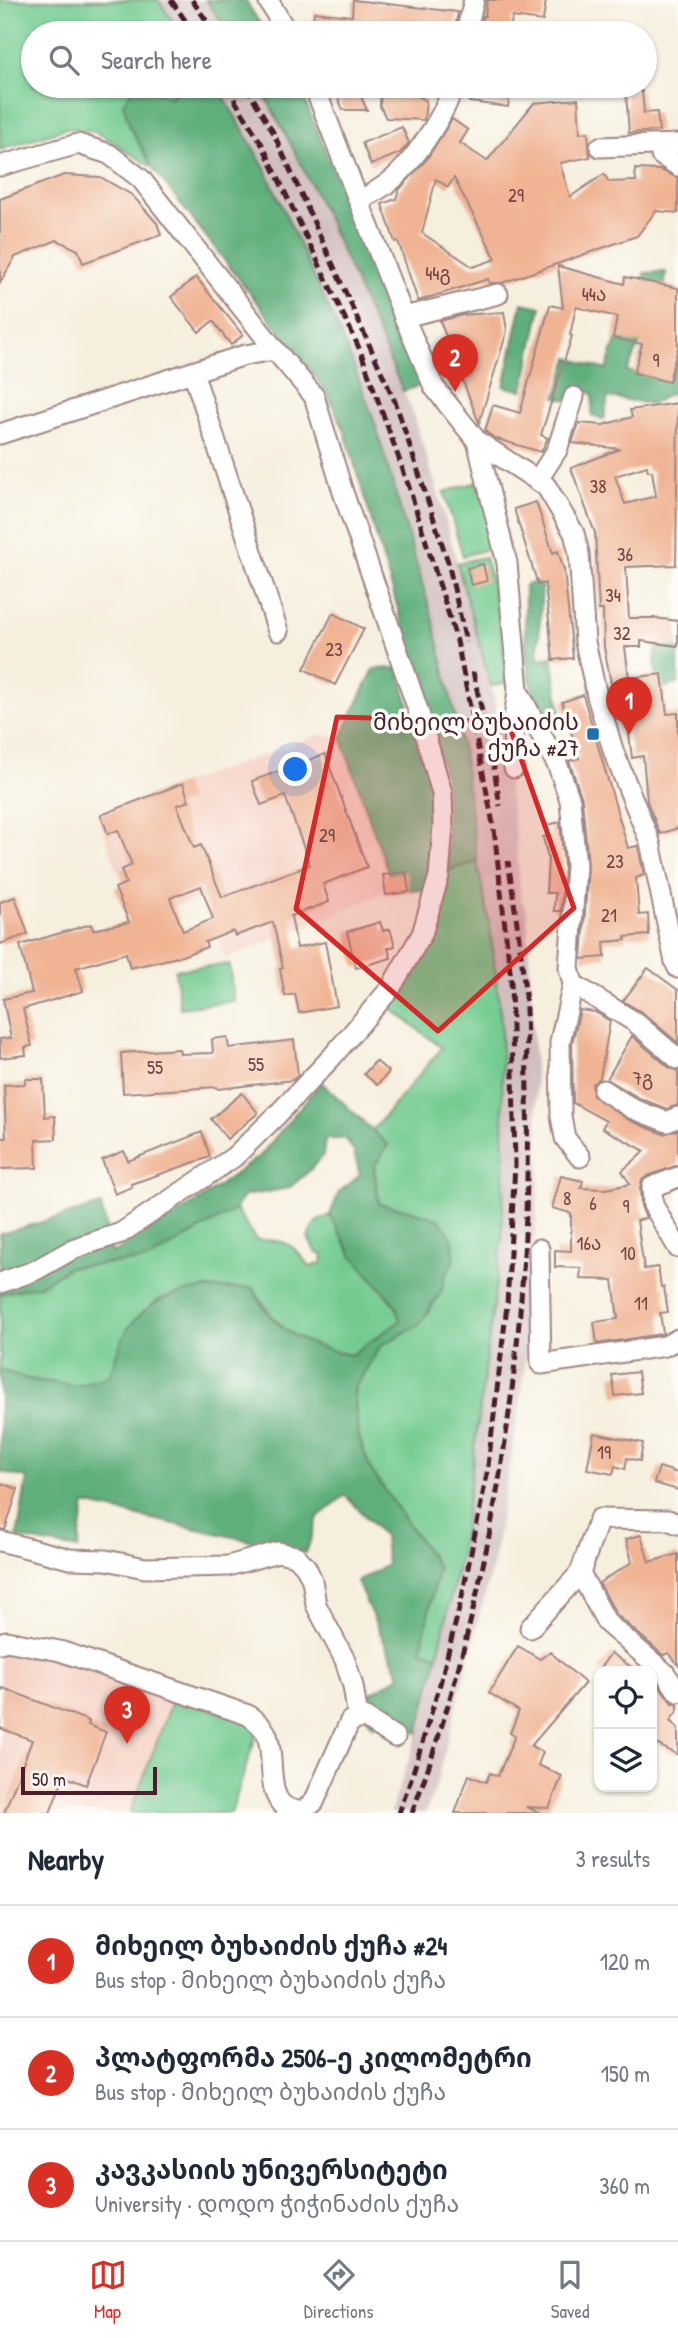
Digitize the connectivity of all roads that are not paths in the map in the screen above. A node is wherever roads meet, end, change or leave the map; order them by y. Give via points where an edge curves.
1 (268, 0) edge
2 (474, 0) edge
3 (280, 21) edge
4 (469, 21) edge
5 (319, 98) edge
6 (449, 98) edge
7 (669, 145) edge
8 (600, 147) dead end
9 (0, 166) edge
10 (678, 166) edge
11 (359, 201) junction
12 (498, 294) dead end
13 (404, 317) junction
14 (275, 350) junction
15 (193, 372) junction
16 (573, 397) dead end
17 (0, 434) edge
18 (477, 441) junction
19 (537, 481) junction
20 (278, 631) dead end
21 (518, 691) junction
22 (514, 768) dead end
23 (678, 968) edge
24 (573, 984) junction
25 (678, 1059) edge
26 (603, 1090) dead end
27 (678, 1117) edge
28 (580, 1157) dead end
29 (678, 1177) edge
30 (678, 1248) edge
31 (539, 1249) dead end
32 (0, 1283) edge
33 (678, 1339) edge
34 (678, 1524) edge
35 (0, 1541) edge
36 (580, 1573) junction
37 (530, 1628) dead end
38 (0, 1643) edge
39 (678, 1692) edge
40 (358, 1718) junction
41 (395, 1737) dead end

1 - 3 street
2 - 4 street
5 - 11 street
6 - 11 street via 418,152 390,182
7 - 8 street
7 - 10 street via 661,155
9 - 14 street via 78,144 109,154 141,179
11 - 13 street
12 - 13 street
13 - 18 street via 434,387
14 - 15 street
14 - 32 street via 314,396 442,793 439,876 422,934 390,989 331,1058 234,1157 121,1233 75,1248
15 - 17 street
15 - 20 street
16 - 19 street via 557,450
18 - 19 street
18 - 21 street via 507,563
19 - 23 street via 546,486 574,533 585,642 597,696 618,765 650,842
21 - 22 street
21 - 24 street via 558,766 570,800 576,866 569,968
24 - 25 street via 635,1021
24 - 28 street via 561,1042 561,1116 565,1138
26 - 27 street via 633,1109 667,1122
29 - 30 street via 652,1187 653,1205
31 - 33 street via 541,1364 665,1346
34 - 36 street via 599,1519
35 - 40 street via 70,1559 145,1568 229,1566 278,1552 296,1556 306,1567 316,1605 345,1660
36 - 37 street
36 - 39 street via 607,1623 665,1673
38 - 40 street via 60,1651 248,1715 267,1734 275,1790 280,1804 291,1811 303,1811 314,1802 350,1721
40 - 41 street via 364,1717

